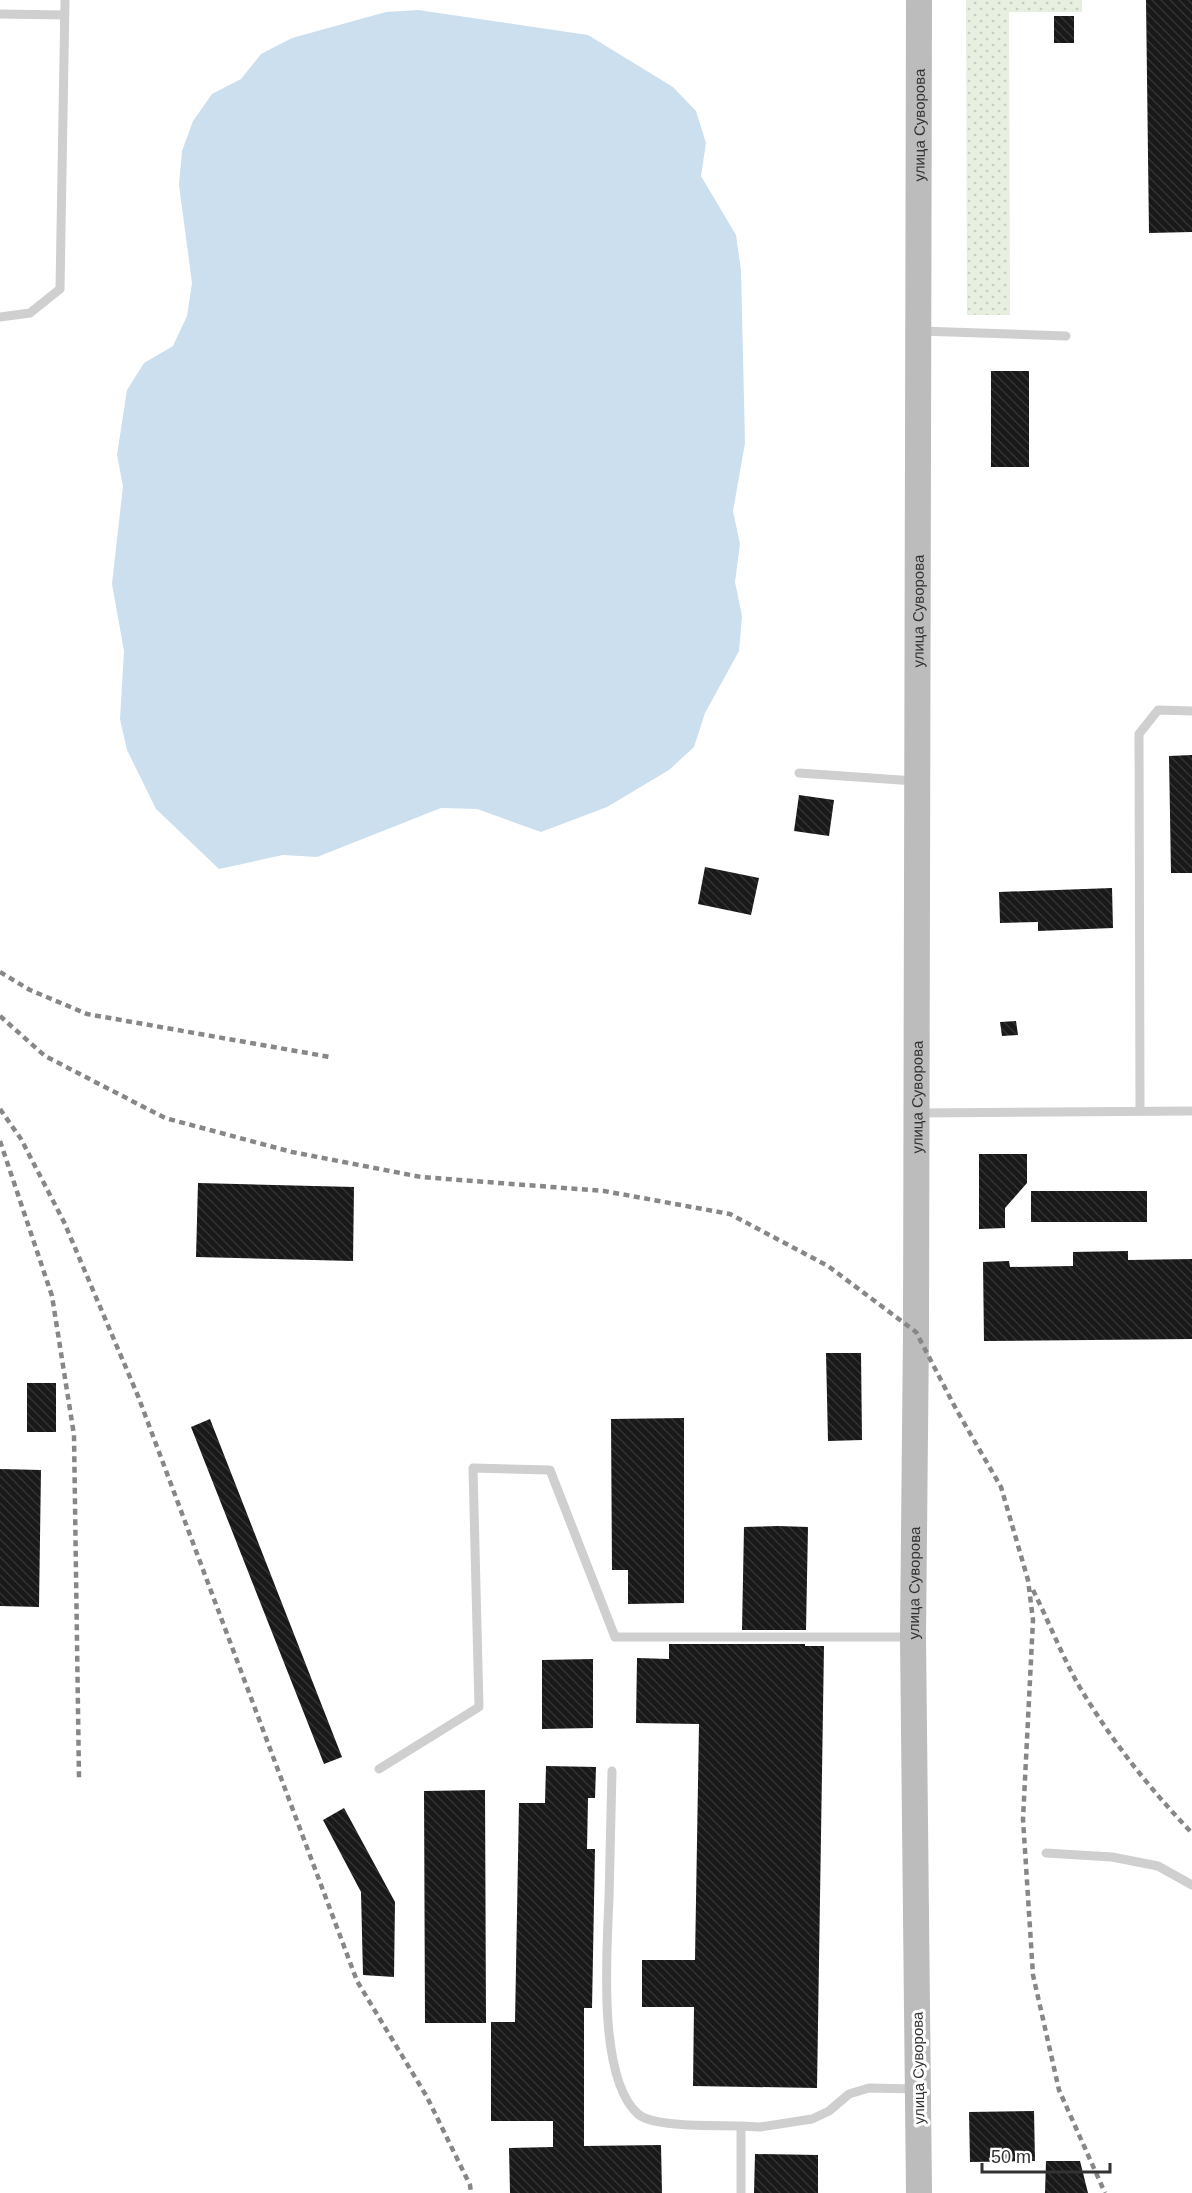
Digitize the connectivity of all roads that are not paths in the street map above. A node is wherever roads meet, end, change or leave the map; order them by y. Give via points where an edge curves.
1 (65, 0) edge
2 (920, 0) edge
3 (0, 14) edge
4 (65, 15) junction
5 (0, 317) edge
6 (920, 331) junction
7 (1066, 336) dead end
8 (1192, 711) edge
9 (799, 773) dead end
10 (917, 781) junction
11 (1140, 1111) junction
12 (1192, 1111) edge
13 (917, 1113) junction
14 (913, 1637) junction
15 (379, 1768) dead end
16 (612, 1771) dead end
17 (1046, 1853) dead end
18 (1192, 1885) edge
19 (918, 2090) junction
20 (741, 2126) junction
21 (741, 2193) edge
22 (919, 2193) edge

1 - 4 lane
2 - 6 main road, улица Суворова
3 - 4 lane
4 - 5 lane via 60,289 30,313
6 - 7 lane
6 - 10 main road, улица Суворова
8 - 11 lane via 1158,710 1139,734
9 - 10 lane
10 - 13 main road, улица Суворова
11 - 12 lane
11 - 13 lane
13 - 14 main road, улица Суворова
14 - 15 lane via 615,1637 550,1470 473,1468 479,1707
14 - 19 main road, улица Суворова
16 - 20 lane via 606,1994 611,2050 623,2094 639,2115 659,2123
17 - 18 lane via 1112,1857 1158,1866
19 - 20 lane via 870,2088 849,2094 829,2112 812,2119
19 - 22 main road, улица Суворова
20 - 21 lane

